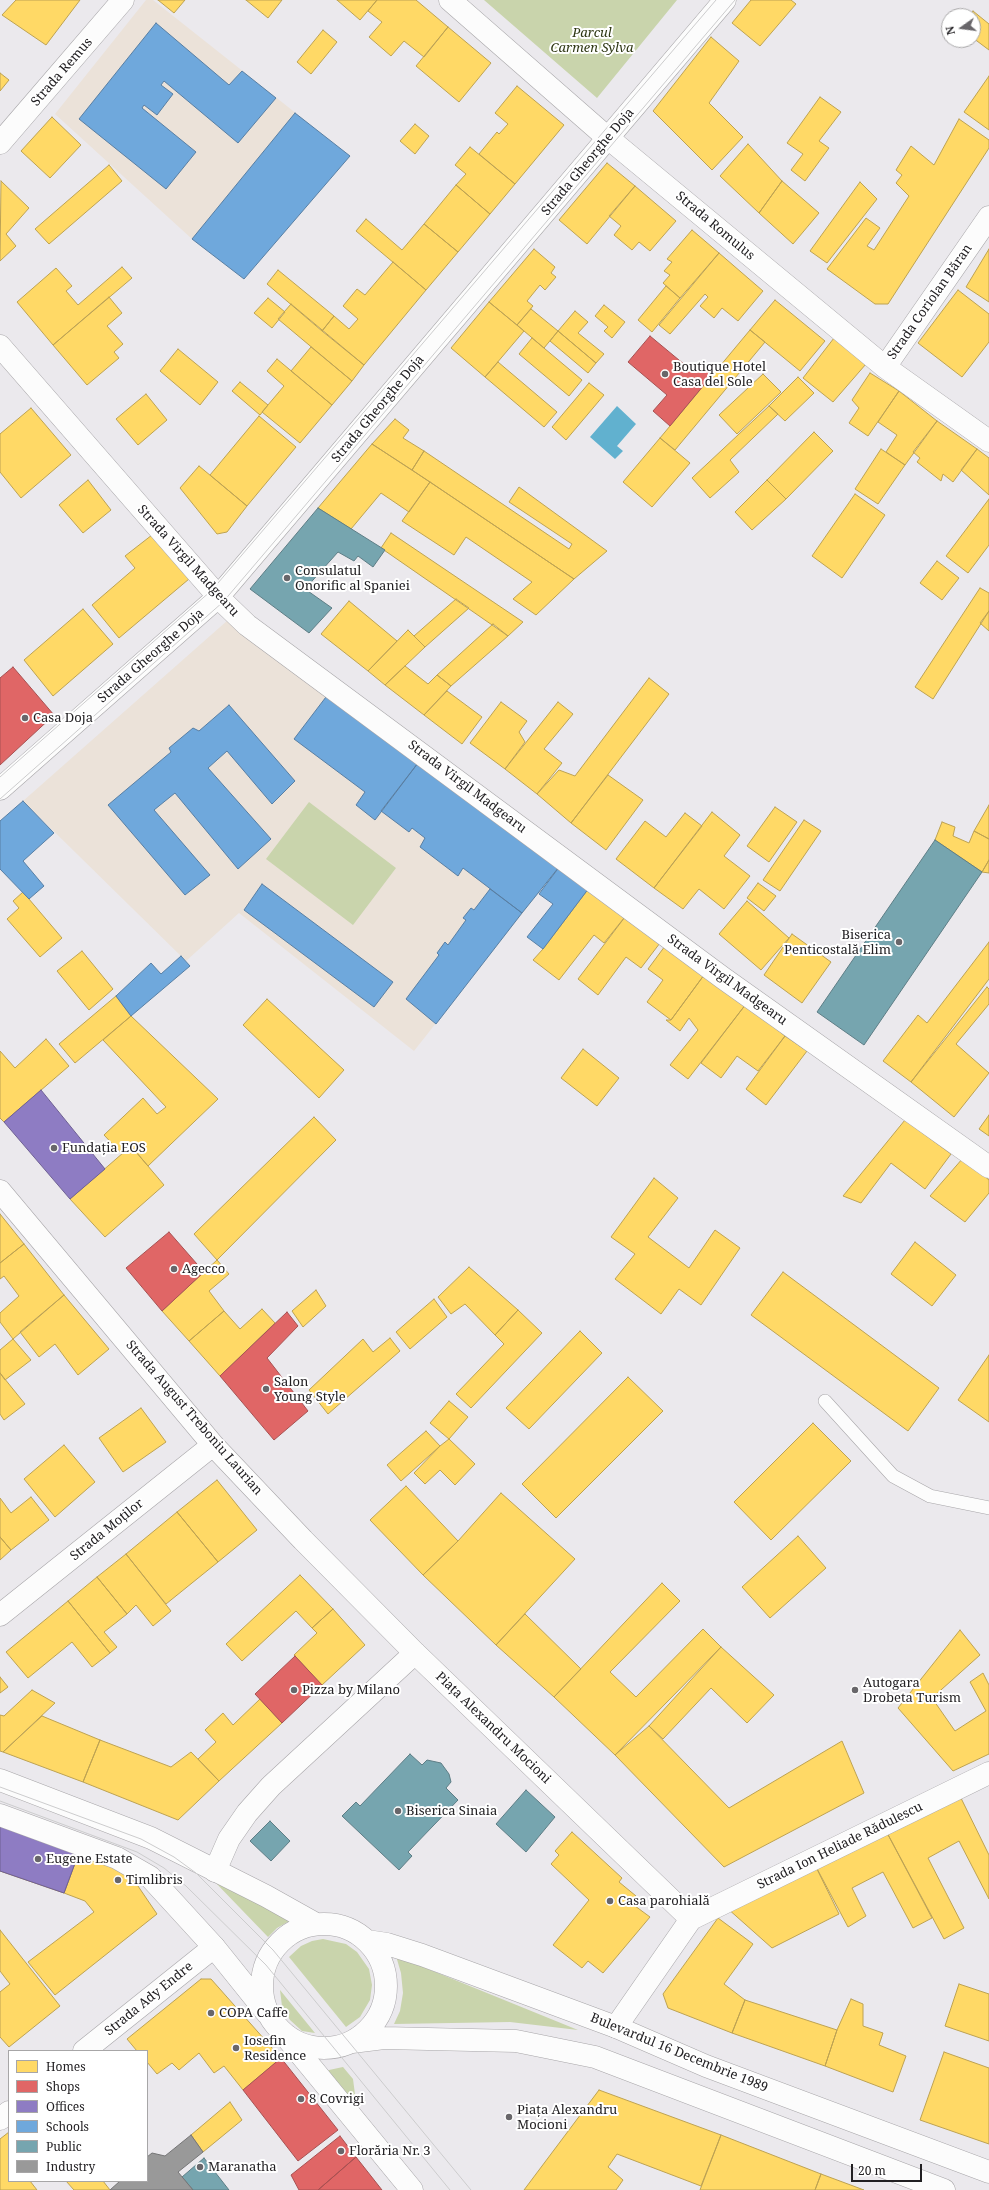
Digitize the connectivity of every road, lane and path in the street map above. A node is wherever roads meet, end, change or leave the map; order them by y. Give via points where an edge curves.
1 (123, 0) edge
2 (450, 0) edge
3 (725, 0) edge
4 (608, 138) junction
5 (0, 143) edge
6 (989, 217) edge
7 (0, 346) edge
8 (885, 367) junction
9 (989, 441) edge
10 (218, 597) junction
11 (0, 789) edge
12 (989, 1167) edge
13 (0, 1191) edge
14 (825, 1401) dead end
15 (213, 1445) junction
16 (989, 1508) edge
17 (0, 1615) edge
18 (415, 1654) junction
19 (989, 1773) edge
20 (0, 1780) edge
21 (0, 1815) edge
22 (215, 1871) junction
23 (691, 1919) junction
24 (316, 1924) junction
25 (367, 1941) junction
26 (214, 1947) junction
27 (278, 2026) junction
28 (616, 2027) junction
29 (352, 2042) junction
30 (85, 2050) edge
31 (8, 2113) edge
32 (0, 2119) edge
33 (989, 2172) edge
34 (412, 2190) edge
35 (944, 2190) edge

1 - 5 street, Strada Remus
2 - 4 street, Strada Romulus
3 - 4 street, Strada Gheorghe Doja
4 - 8 street, Strada Romulus
4 - 10 street, Strada Gheorghe Doja
6 - 8 street, Strada Coriolan Băran
7 - 10 street, Strada Virgil Madgearu
8 - 9 street, Strada Romulus
10 - 11 street, Strada Gheorghe Doja
10 - 12 street, Strada Virgil Madgearu via 247,625 723,978
13 - 15 street, Strada August Treboniu Laurian
14 - 16 lane via 893,1476 930,1496
15 - 17 street, Strada Moților
15 - 18 street, Strada August Treboniu Laurian
18 - 22 street via 271,1786 247,1812
18 - 23 street, Piața Alexandru Mocioni
19 - 23 street, Strada Ion Heliade Rădulescu
20 - 22 street via 151,1838
21 - 26 street via 86,1846 150,1877
22 - 24 street
23 - 28 street
24 - 25 street via 352,1930
24 - 27 street via 299,1929 285,1938 274,1950 266,1965 262,1984 265,2003
25 - 28 street, Bulevardul 16 Decembrie 1989 via 387,1944 422,1955
25 - 29 street via 379,1957 385,1976 386,1995 380,2014 368,2030
26 - 27 street
26 - 30 street, Strada Ady Endre
27 - 29 street via 298,2043 316,2048 335,2048
27 - 34 street
28 - 33 street, Bulevardul 16 Decembrie 1989 via 706,2066
29 - 35 street via 384,2038 516,2041 595,2057
31 - 32 street

